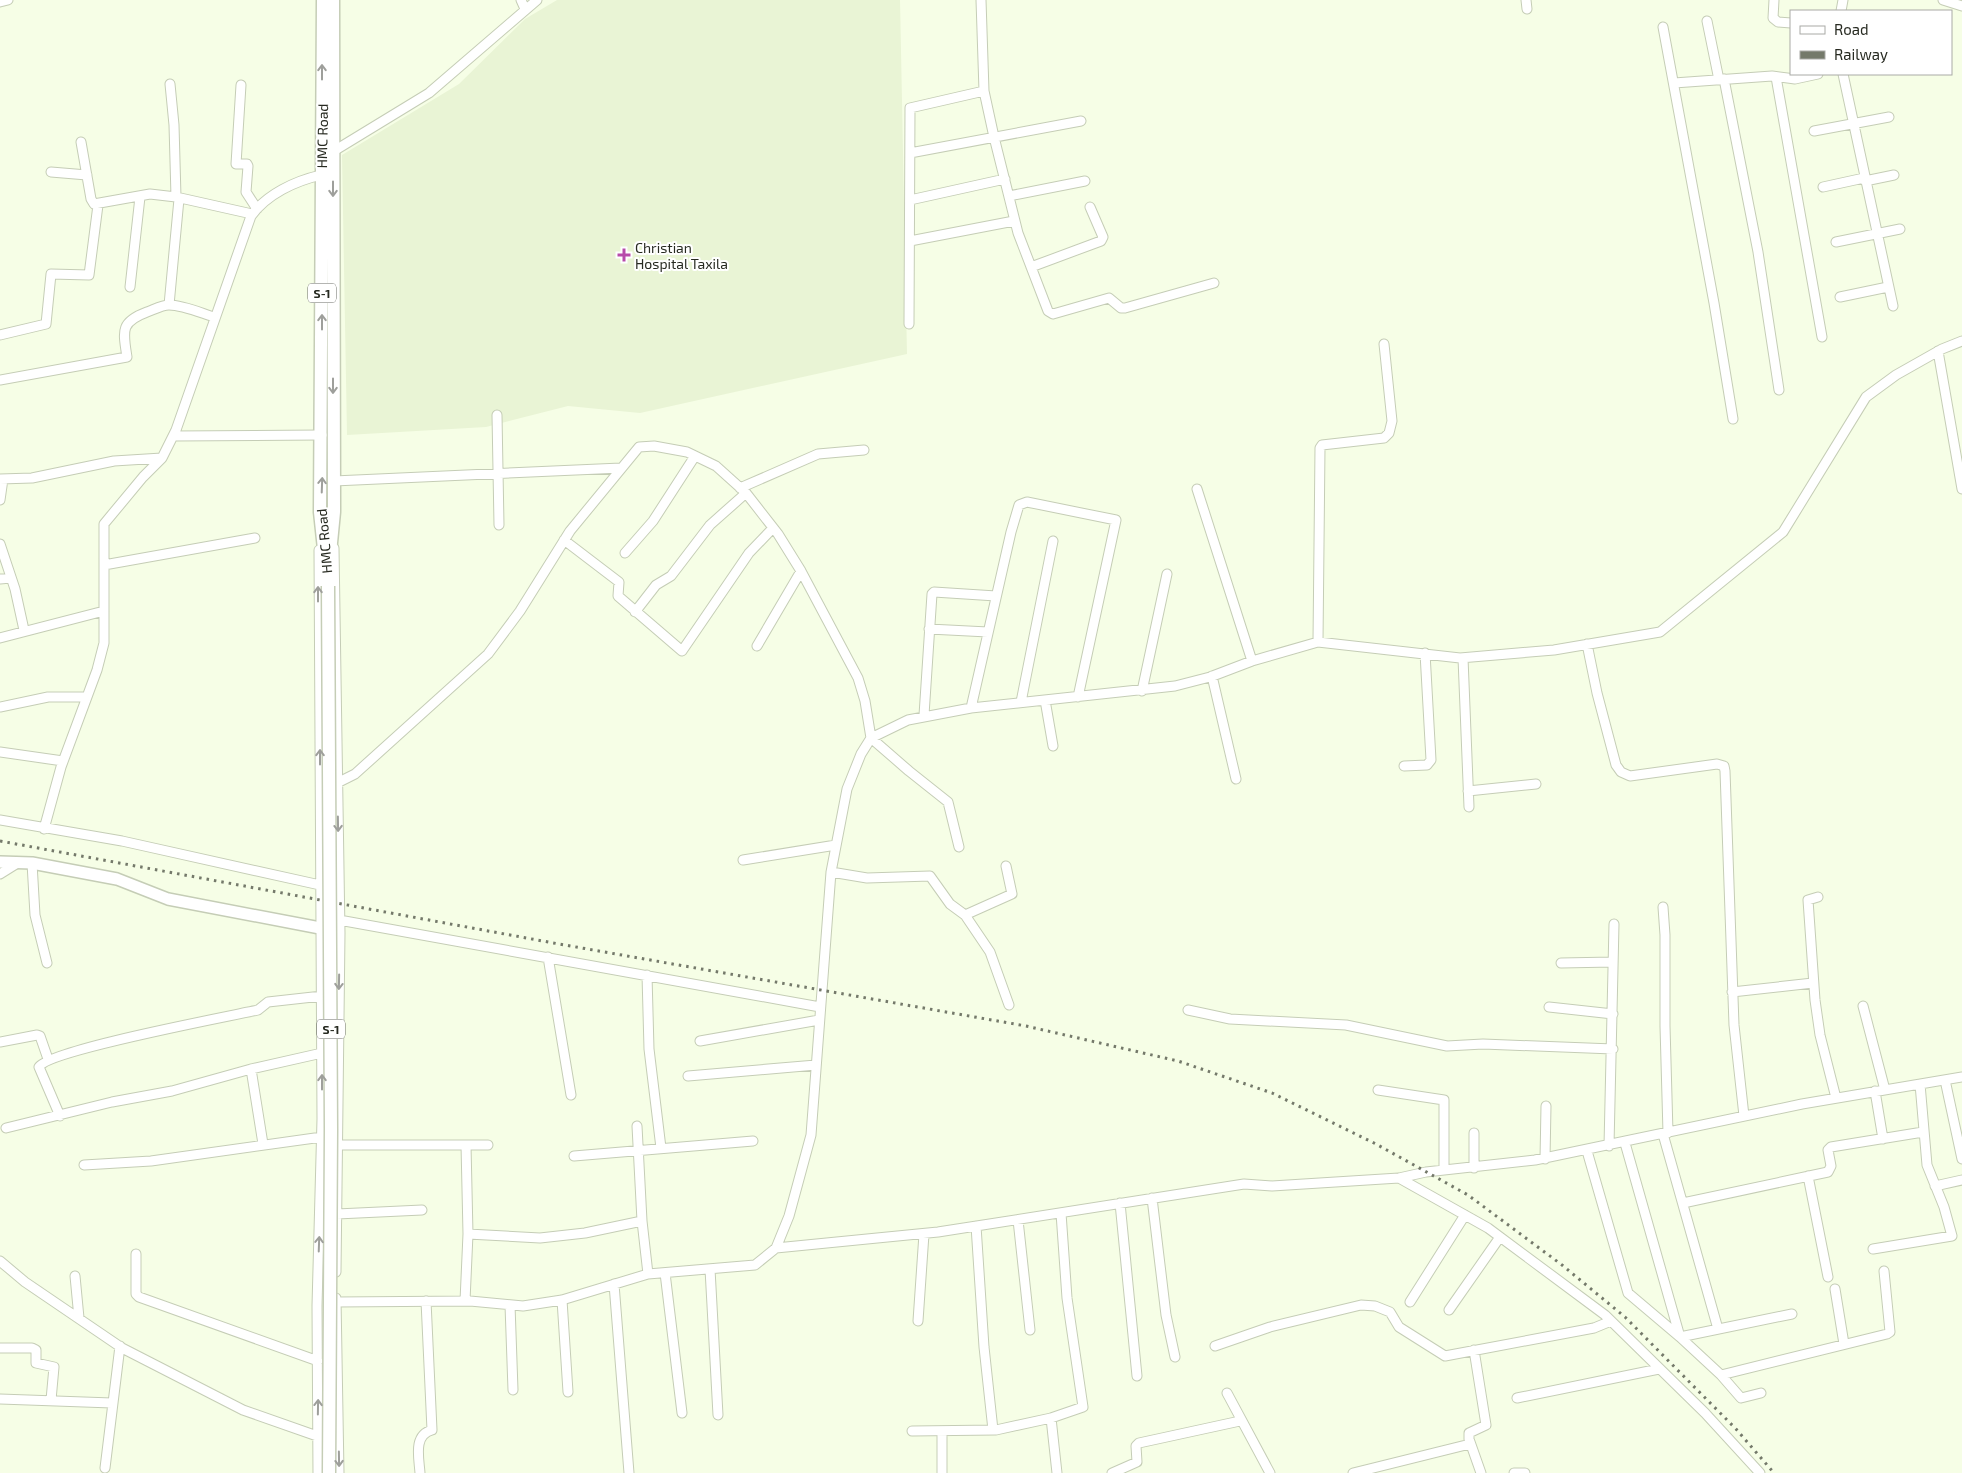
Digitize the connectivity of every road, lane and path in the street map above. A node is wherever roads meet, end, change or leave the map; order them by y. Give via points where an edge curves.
1 (8, 0) edge
2 (323, 0) edge
3 (333, 0) edge
4 (521, 0) edge
5 (537, 0) edge
6 (981, 0) edge
7 (1774, 0) edge
8 (1943, 0) edge
9 (0, 2) edge
10 (1962, 6) edge
11 (525, 9) junction
12 (1707, 21) dead end
13 (1790, 23) edge
14 (1663, 27) dead end
15 (1813, 75) edge
16 (1843, 75) edge
17 (1776, 77) junction
18 (1722, 80) junction
19 (1674, 83) junction
20 (170, 84) dead end
21 (241, 85) dead end
22 (984, 91) junction
23 (1889, 117) dead end
24 (1081, 121) dead end
25 (1853, 123) junction
26 (1814, 131) dead end
27 (994, 137) junction
28 (81, 142) dead end
29 (333, 151) junction
30 (910, 153) junction
31 (322, 159) junction
32 (51, 172) dead end
33 (321, 175) junction
34 (1894, 175) dead end
35 (87, 176) junction
36 (1004, 179) junction
37 (1864, 179) junction
38 (1085, 181) dead end
39 (1823, 187) dead end
40 (1009, 196) junction
41 (140, 197) junction
42 (177, 198) junction
43 (910, 200) junction
44 (98, 205) junction
45 (1090, 207) dead end
46 (255, 211) junction
47 (1014, 221) junction
48 (1900, 229) dead end
49 (1876, 234) junction
50 (910, 241) junction
51 (1836, 242) dead end
52 (1031, 266) junction
53 (1214, 283) dead end
54 (130, 287) dead end
55 (1888, 287) junction
56 (1840, 297) dead end
57 (169, 305) junction
58 (1893, 306) dead end
59 (214, 317) junction
60 (909, 324) dead end
61 (0, 336) edge
62 (1822, 337) dead end
63 (1962, 342) edge
64 (1384, 344) dead end
65 (1938, 351) junction
66 (0, 380) edge
67 (1779, 390) dead end
68 (497, 415) dead end
69 (1733, 419) dead end
70 (322, 435) junction
71 (173, 436) junction
72 (864, 450) dead end
73 (695, 456) junction
74 (162, 458) junction
75 (621, 468) junction
76 (498, 474) junction
77 (2, 479) edge
78 (334, 481) junction
79 (1197, 489) dead end
80 (1962, 489) edge
81 (743, 491) junction
82 (0, 500) edge
83 (320, 512) junction
84 (334, 512) junction
85 (499, 524) dead end
86 (773, 528) junction
87 (255, 538) dead end
88 (564, 540) junction
89 (1053, 541) dead end
90 (0, 544) edge
91 (626, 554) dead end
92 (104, 565) junction
93 (801, 571) junction
94 (1167, 574) dead end
95 (11, 578) junction
96 (0, 579) edge
97 (328, 586) junction
98 (996, 596) junction
99 (104, 611) junction
100 (635, 612) junction
101 (930, 629) junction
102 (24, 630) junction
103 (988, 632) junction
104 (0, 638) edge
105 (1318, 642) junction
106 (1587, 644) junction
107 (757, 646) dead end
108 (1424, 654) junction
109 (1463, 658) junction
110 (1252, 661) junction
111 (1212, 676) junction
112 (1142, 691) junction
113 (87, 697) junction
114 (1078, 697) junction
115 (1044, 700) junction
116 (1021, 702) junction
117 (0, 707) edge
118 (971, 708) junction
119 (924, 715) junction
120 (871, 738) junction
121 (1053, 746) dead end
122 (0, 752) edge
123 (63, 761) junction
124 (1404, 766) dead end
125 (1236, 779) dead end
126 (337, 784) junction
127 (1536, 784) dead end
128 (1468, 791) junction
129 (1469, 807) dead end
130 (0, 820) edge
131 (44, 829) junction
132 (836, 845) junction
133 (959, 847) dead end
134 (743, 860) dead end
135 (0, 862) edge
136 (32, 863) junction
137 (16, 864) junction
138 (1006, 866) dead end
139 (831, 872) junction
140 (0, 874) edge
141 (320, 884) junction
142 (1818, 898) dead end
143 (1663, 908) dead end
144 (965, 915) junction
145 (340, 920) junction
146 (1614, 924) dead end
147 (320, 928) junction
148 (340, 933) junction
149 (548, 957) junction
150 (1614, 962) junction
151 (47, 963) dead end
152 (1561, 963) dead end
153 (647, 975) junction
154 (1813, 983) junction
155 (1732, 992) junction
156 (322, 996) junction
157 (1010, 1005) dead end
158 (1863, 1006) dead end
159 (820, 1007) junction
160 (1549, 1007) dead end
161 (1188, 1010) dead end
162 (1613, 1014) junction
163 (819, 1020) junction
164 (700, 1041) dead end
165 (0, 1042) edge
166 (1612, 1049) junction
167 (322, 1053) junction
168 (48, 1060) junction
169 (816, 1065) junction
170 (251, 1069) junction
171 (688, 1076) dead end
172 (1962, 1077) edge
173 (1945, 1080) junction
174 (1920, 1084) junction
175 (1378, 1090) dead end
176 (1885, 1090) junction
177 (1875, 1091) junction
178 (571, 1095) dead end
179 (1836, 1098) junction
180 (1546, 1106) dead end
181 (60, 1116) junction
182 (1744, 1116) junction
183 (637, 1126) dead end
184 (6, 1128) dead end
185 (1923, 1132) junction
186 (1474, 1134) dead end
187 (1665, 1134) junction
188 (322, 1137) junction
189 (1883, 1139) junction
190 (753, 1141) dead end
191 (1625, 1143) junction
192 (262, 1144) junction
193 (338, 1145) junction
194 (466, 1145) junction
195 (488, 1145) dead end
196 (1609, 1146) junction
197 (661, 1148) junction
198 (1587, 1151) junction
199 (640, 1152) junction
200 (574, 1156) dead end
201 (1962, 1158) edge
202 (1545, 1159) junction
203 (84, 1165) dead end
204 (1474, 1168) junction
205 (1444, 1170) junction
206 (1808, 1176) junction
207 (1399, 1178) junction
208 (1962, 1180) edge
209 (1935, 1186) junction
210 (1152, 1198) junction
211 (1683, 1203) junction
212 (1120, 1204) junction
213 (422, 1210) dead end
214 (1061, 1213) junction
215 (337, 1214) junction
216 (1465, 1215) junction
217 (1018, 1220) junction
218 (642, 1221) junction
219 (976, 1226) junction
220 (468, 1234) junction
221 (924, 1234) junction
222 (1500, 1237) junction
223 (776, 1248) junction
224 (1873, 1249) dead end
225 (136, 1254) dead end
226 (0, 1262) edge
227 (710, 1269) junction
228 (1884, 1271) dead end
229 (665, 1272) junction
230 (648, 1274) junction
231 (75, 1276) dead end
232 (1828, 1277) dead end
233 (614, 1284) junction
234 (1835, 1289) dead end
235 (562, 1300) junction
236 (426, 1301) junction
237 (465, 1301) junction
238 (336, 1302) junction
239 (1410, 1302) dead end
240 (510, 1305) junction
241 (1449, 1310) dead end
242 (1792, 1314) dead end
243 (79, 1318) junction
244 (918, 1320) dead end
245 (1611, 1321) junction
246 (1718, 1329) junction
247 (1030, 1330) dead end
248 (1680, 1337) junction
249 (1844, 1344) junction
250 (120, 1346) junction
251 (1215, 1346) dead end
252 (0, 1348) edge
253 (1474, 1350) junction
254 (1175, 1357) dead end
255 (318, 1361) junction
256 (1659, 1369) junction
257 (1721, 1375) junction
258 (1137, 1376) dead end
259 (514, 1390) dead end
260 (568, 1392) dead end
261 (1227, 1393) dead end
262 (1761, 1393) dead end
263 (1517, 1398) dead end
264 (0, 1399) edge
265 (51, 1400) junction
266 (112, 1403) junction
267 (682, 1413) dead end
268 (718, 1415) dead end
269 (1051, 1418) junction
270 (1240, 1420) junction
271 (993, 1430) junction
272 (912, 1431) dead end
273 (942, 1432) junction
274 (318, 1436) junction
275 (1470, 1444) junction
276 (105, 1468) dead end
277 (318, 1473) edge
278 (329, 1473) edge
279 (339, 1473) edge
280 (420, 1473) edge
281 (629, 1473) edge
282 (942, 1473) edge
283 (1057, 1473) edge
284 (1112, 1473) edge
285 (1270, 1473) edge
286 (1353, 1473) edge
287 (1481, 1473) edge
288 (1514, 1473) edge
289 (1525, 1473) edge
290 (1760, 1473) edge

1 - 9 street
31 -> 2 main road, HMC Road / S-1
3 - 29 main road, HMC Road / S-1
4 - 11 street
5 - 11 street
6 - 22 street
7 - 13 street via 1773,18
8 - 10 street
11 - 29 street via 429,93
12 - 18 street
14 - 19 street
15 - 17 street via 1795,79
16 - 25 street
17 - 18 street
17 - 62 street
18 - 19 street
18 - 67 street via 1758,252
19 - 69 street
20 - 42 street
21 - 46 street via 236,164 248,166 246,192
22 - 27 street
22 - 30 street via 910,108
23 - 25 street
24 - 27 street
25 - 26 street
25 - 37 street
27 - 30 street
27 - 36 street
28 - 35 street
29 - 31 street
29 -> 78 main road, HMC Road / S-1
30 - 43 street
31 - 33 main road, HMC Road / S-1
32 - 35 street
33 - 46 street via 306,178 282,190
70 -> 33 main road, HMC Road / S-1
34 - 37 street
35 - 44 street via 91,199
36 - 40 street
36 - 43 street
37 - 39 street
37 - 49 street
38 - 40 street
40 - 47 street
41 - 42 street via 150,194
41 - 44 street
41 - 54 street
42 - 46 street
42 - 57 street
43 - 50 street
44 - 61 street via 90,275 51,274 46,324
45 - 52 street via 1103,237 1100,241
46 - 59 street
47 - 50 street
47 - 52 street
48 - 49 street
49 - 51 street
49 - 55 street
50 - 60 street
52 - 53 street via 1044,303 1053,314 1109,298 1125,308
55 - 56 street
55 - 58 street
57 - 59 street
57 - 66 street via 132,318 127,323 124,328 126,357
59 - 71 street
63 - 65 street
64 - 105 street via 1392,421 1389,433 1384,438 1322,444 1320,448
65 - 80 street
65 - 106 street via 1896,375 1866,398 1783,532 1660,632
68 - 76 street
70 - 71 street
83 -> 70 main road, HMC Road / S-1
71 - 74 street
72 - 81 street via 818,454 772,472
73 - 75 street via 654,446 639,447
73 - 81 street via 716,466
73 - 91 street via 653,521
74 - 77 street via 114,461 32,478
74 - 92 street via 104,524
75 - 76 street
75 - 88 street
76 - 78 street
76 - 85 street
77 - 82 street
78 - 84 main road, HMC Road / S-1
79 - 110 street
81 - 86 street
81 - 100 street via 710,525 671,576 656,585
83 - 97 main road, HMC Road / S-1
141 -> 83 street
84 - 97 main road, HMC Road / S-1
84 - 126 street
86 - 93 street
86 - 100 street via 749,553 682,651
87 - 92 street
88 - 100 street via 619,582 618,596
88 - 126 street via 520,611 488,654 355,774
89 - 116 street
90 - 95 street
92 - 99 street
93 - 107 street
93 - 120 street via 858,678
94 - 112 street
95 - 96 street
95 - 102 street
97 - 278 main road, S-1, bridge
98 - 101 street via 934,592
98 - 103 street
98 - 114 street via 1019,505 1027,502 1116,520
99 - 102 street
99 - 113 street via 104,643
101 - 103 street
101 - 119 street
102 - 104 street
103 - 118 street
105 - 108 street
105 - 110 street
106 - 109 street
106 - 155 street via 1597,694 1616,765 1621,772 1630,776 1717,764 1724,766
108 - 109 street
108 - 124 street via 1430,760 1427,765
109 - 128 street
110 - 111 street
111 - 112 street
111 - 125 street
112 - 114 street
113 - 117 street via 48,697
113 - 123 street
114 - 115 street
115 - 116 street
115 - 121 street
116 - 118 street
118 - 119 street
119 - 120 street
120 - 132 street via 847,789
120 - 133 street via 948,802
122 - 123 street
123 - 131 street
126 -> 145 street
127 - 128 street
128 - 129 street
130 - 131 street
131 - 141 street via 122,841
132 - 134 street
132 - 139 street
135 - 137 street
136 - 137 street
136 - 147 street via 117,879 168,899
136 - 151 street via 35,915
137 - 140 street
138 - 144 street via 1012,894
139 - 144 street via 882,879 930,876 950,904
139 - 159 street
141 - 147 street
142 - 154 street via 1808,900
143 - 187 street via 1666,935
144 - 157 street via 990,952
145 - 148 street
145 - 149 street
146 - 150 street
147 - 148 street
147 - 156 street
148 -> 193 street
149 - 153 street
149 - 178 street
150 - 152 street
150 - 162 street
153 - 159 street
153 - 197 street via 649,1049
154 - 155 street
154 - 179 street via 1820,1035
155 - 182 street
156 - 167 street
156 - 168 street via 268,1002 258,1010 113,1041
158 - 176 street
159 - 163 street
160 - 162 street
161 - 166 street via 1230,1020 1346,1025 1447,1046 1483,1044
162 - 166 street
163 - 164 street
163 - 169 street
165 - 168 street via 40,1036
166 - 196 street
167 - 170 street
188 -> 167 street
168 - 181 street via 39,1067
169 - 171 street
169 - 223 street via 810,1134 789,1216
170 - 181 street
170 - 192 street
172 - 173 street
173 - 174 street
173 - 201 street
174 - 176 street
174 - 185 street
175 - 205 street via 1444,1100
176 - 177 street
177 - 179 street
177 - 189 street
179 - 182 street
180 - 202 street
181 - 184 street
182 - 187 street
183 - 199 street
185 - 189 street
185 - 209 street via 1927,1165
186 - 204 street
187 - 191 street
187 - 211 street
188 - 192 street
255 -> 188 street
189 - 206 street via 1831,1147 1828,1150 1830,1170
190 - 197 street
191 - 196 street
191 - 248 street
192 - 203 street via 152,1161
193 - 194 street
193 - 215 street
194 - 195 street
194 - 220 street
196 - 198 street
197 - 199 street
198 - 202 street
198 - 248 street via 1628,1293
199 - 200 street
199 - 218 street
202 - 204 street
204 - 205 street
205 - 207 street
206 - 211 street
206 - 232 street
207 - 210 street via 1272,1186 1244,1184
207 - 216 street
208 - 209 street
209 - 224 street via 1952,1236
210 - 212 street
210 - 254 street via 1166,1315
211 - 246 street
212 - 214 street
212 - 258 street
213 - 215 street
214 - 217 street
214 - 269 street via 1067,1298 1083,1407
215 - 238 street
216 - 222 street
216 - 239 street
217 - 219 street
217 - 247 street
218 - 220 street via 540,1238
218 - 230 street
219 - 221 street
219 - 271 street
220 - 237 street
221 - 223 street
221 - 244 street
222 - 241 street
222 - 245 street
223 - 227 street via 754,1265
225 - 255 street via 136,1294 139,1298
226 - 243 street
227 - 229 street
227 - 268 street
228 - 249 street via 1890,1332
229 - 230 street
229 - 267 street
230 - 233 street
231 - 243 street
233 - 235 street
233 - 281 street
234 - 249 street
235 - 240 street
235 - 260 street
236 - 237 street
236 - 238 street
236 - 280 street via 432,1430 419,1439
237 - 240 street
238 -> 279 street
240 - 259 street
242 - 246 street
243 - 250 street
245 - 253 street via 1594,1328
245 - 256 street
246 - 248 street
248 - 257 street
249 - 257 street
250 - 266 street
250 - 274 street via 243,1410
251 - 253 street via 1270,1327 1361,1305 1390,1312 1399,1327 1445,1356
252 - 265 street via 32,1348 36,1350 36,1363 54,1367
253 - 275 street via 1486,1425 1469,1433
274 -> 255 street
256 - 263 street
256 - 290 street
257 - 262 street via 1741,1398
261 - 270 street
264 - 265 street
265 - 266 street
266 - 276 street
269 - 271 street
269 - 283 street
270 - 284 street via 1139,1443 1136,1446 1137,1462
270 - 285 street
271 - 273 street
272 - 273 street
273 - 282 street
274 - 277 street
275 - 286 street
275 - 287 street
288 - 289 street

